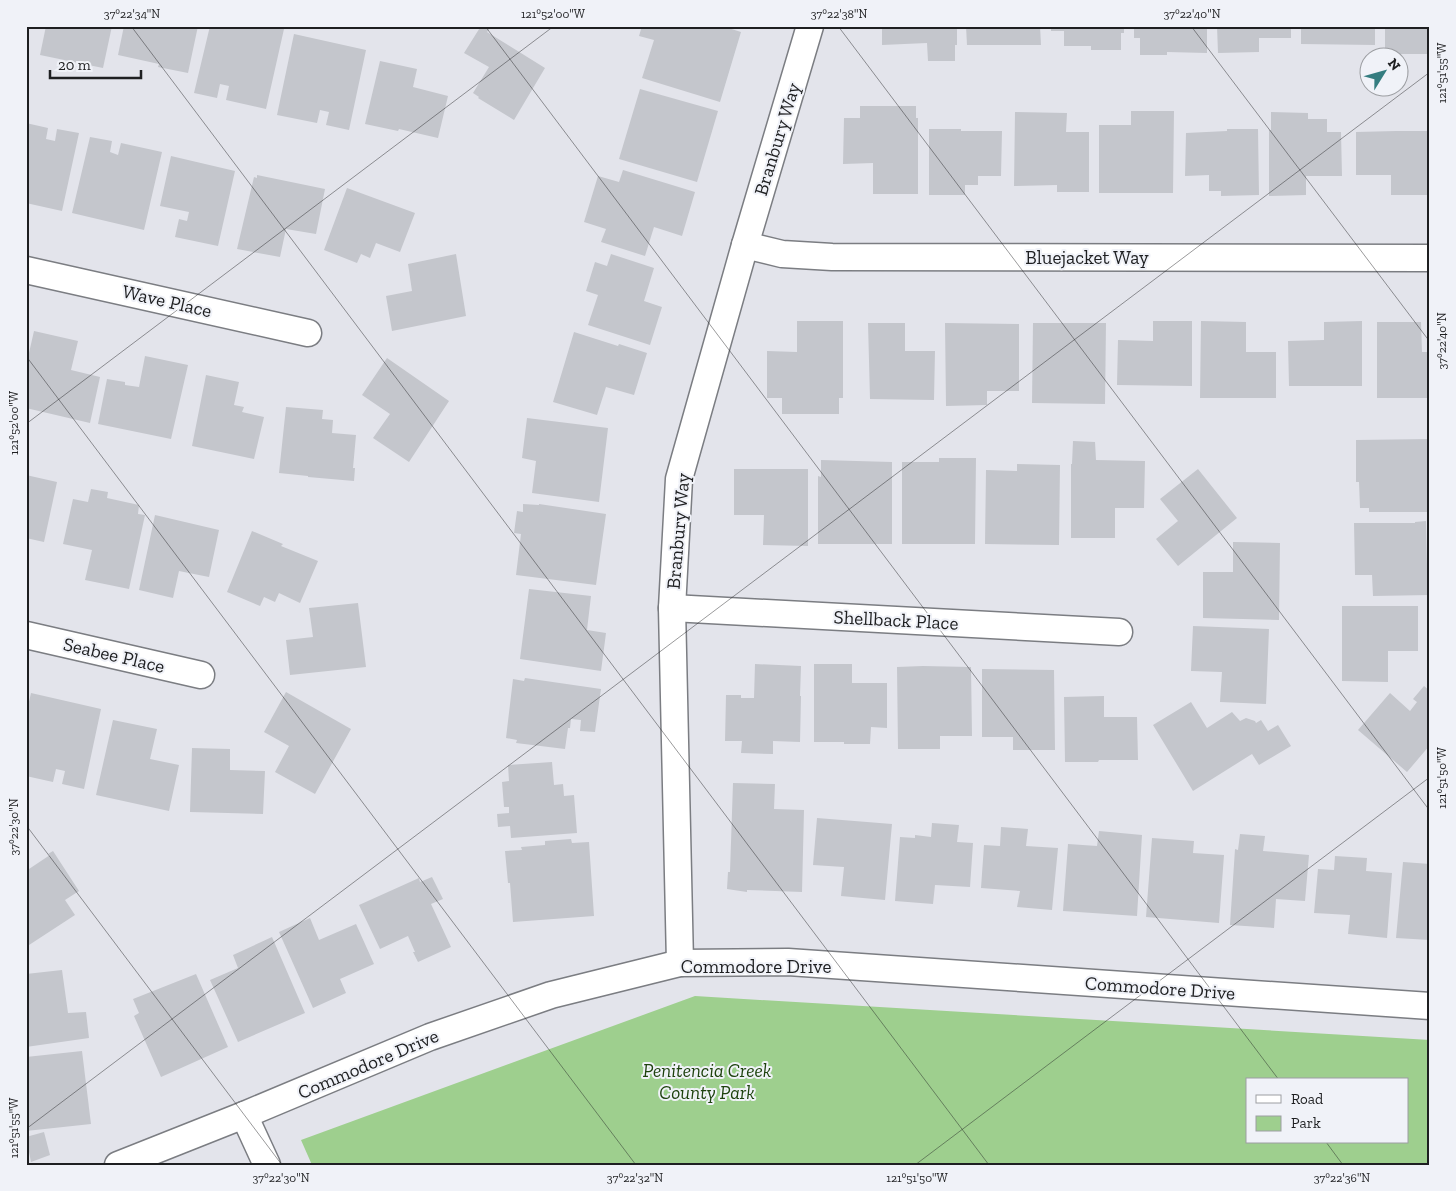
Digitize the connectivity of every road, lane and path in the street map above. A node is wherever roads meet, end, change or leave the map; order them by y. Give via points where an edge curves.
1 (810, 26) edge
2 (745, 245) junction
3 (1430, 258) edge
4 (26, 270) edge
5 (308, 333) dead end
6 (672, 608) junction
7 (1119, 632) dead end
8 (26, 635) edge
9 (201, 675) dead end
10 (680, 963) junction
11 (1430, 1006) edge
12 (244, 1116) junction
13 (118, 1165) edge
14 (267, 1165) edge

1 - 2 street, Branbury Way
2 - 3 street, Bluejacket Way via 782,254 832,257
2 - 6 street, Branbury Way via 679,479
4 - 5 street, Wave Place
6 - 7 street, Shellback Place
6 - 10 street, Branbury Way
8 - 9 street, Seabee Place
10 - 11 street, Commodore Drive via 788,962
10 - 12 street, Commodore Drive via 551,995 430,1037
12 - 13 street, Commodore Drive
12 - 14 street

